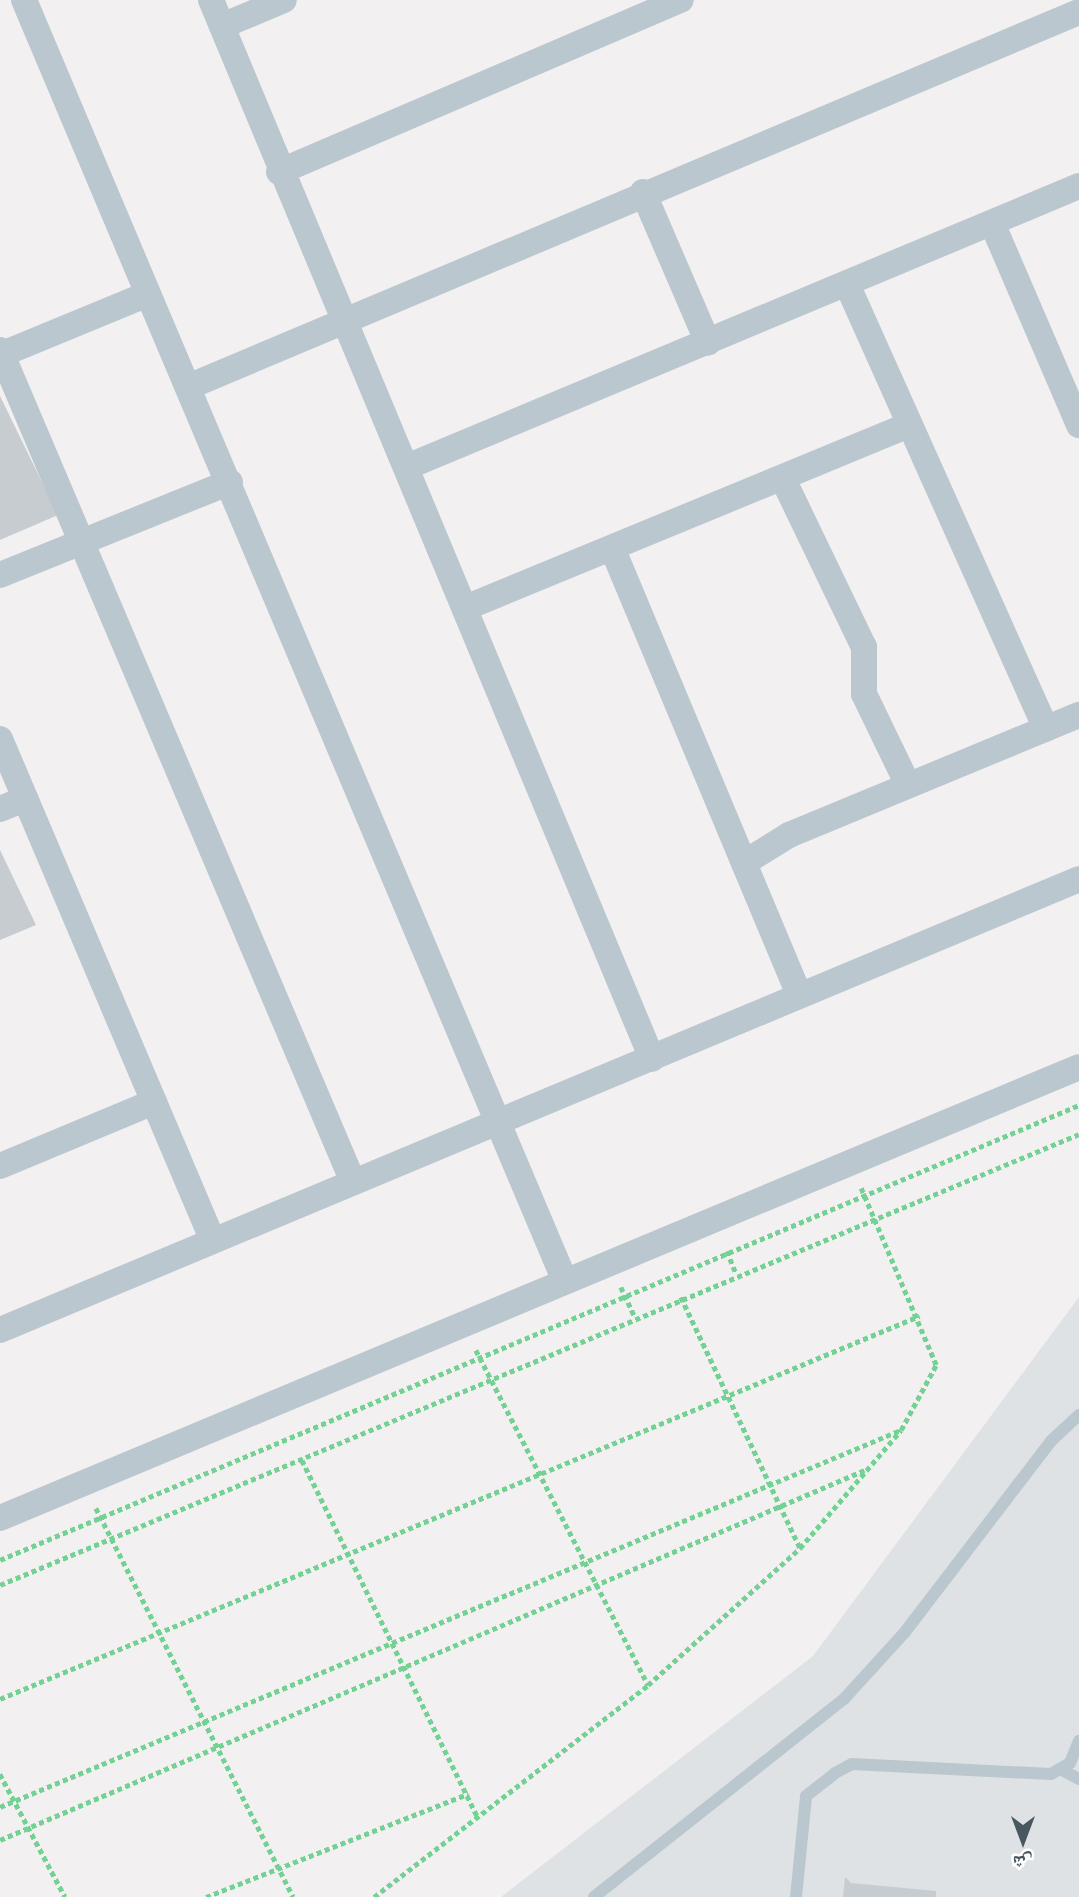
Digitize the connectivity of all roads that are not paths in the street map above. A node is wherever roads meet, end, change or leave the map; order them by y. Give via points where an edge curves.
1 (23, 0) edge
2 (211, 0) edge
3 (284, 0) edge
4 (681, 0) edge
5 (1076, 12) edge
6 (222, 26) junction
7 (279, 172) junction
8 (1079, 186) edge
9 (643, 192) junction
10 (992, 223) junction
11 (847, 284) junction
12 (148, 294) junction
13 (345, 320) junction
14 (708, 343) junction
15 (1, 353) edge
16 (188, 387) junction
17 (909, 425) junction
18 (1079, 425) edge
19 (409, 466) junction
20 (783, 479) junction
21 (230, 482) junction
22 (85, 541) junction
23 (613, 551) junction
24 (0, 575) edge
25 (465, 608) junction
26 (1079, 715) edge
27 (1046, 729) junction
28 (0, 739) edge
29 (908, 785) junction
30 (25, 799) junction
31 (0, 809) edge
32 (744, 863) junction
33 (1079, 879) edge
34 (798, 993) junction
35 (652, 1059) junction
36 (1079, 1067) edge
37 (154, 1102) junction
38 (497, 1123) junction
39 (0, 1166) edge
40 (353, 1182) junction
41 (213, 1241) junction
42 (564, 1279) junction
43 (0, 1331) edge
44 (1079, 1415) edge
45 (0, 1518) edge
46 (1079, 1741) edge
47 (1062, 1770) junction
48 (1079, 1779) edge
49 (594, 1897) edge
50 (796, 1897) edge

1 - 12 street
2 - 6 street
3 - 6 street
4 - 7 street
5 - 9 street
6 - 7 street
7 - 13 street
8 - 10 street
9 - 13 street
9 - 14 street
10 - 11 street
10 - 18 street
11 - 14 street
11 - 17 street
12 - 15 street
12 - 16 street
13 - 16 street
13 - 19 street
14 - 19 street
15 - 22 street
16 - 21 street
17 - 20 street
17 - 27 street
19 - 25 street
20 - 23 street
20 - 29 street via 864,647 864,694
21 - 22 street
21 - 38 street
22 - 24 street
22 - 40 street
23 - 25 street
23 - 32 street
25 - 35 street
26 - 27 street
27 - 29 street
28 - 30 street
29 - 32 street via 789,835
30 - 31 street
30 - 37 street
32 - 34 street
33 - 34 street
34 - 35 street
35 - 38 street
36 - 42 street
37 - 39 street
37 - 41 street
38 - 40 street
38 - 42 street
40 - 41 street
41 - 43 street
42 - 45 street
44 - 49 lane via 1051,1441 905,1632 844,1699
46 - 47 lane
47 - 48 lane
47 - 50 lane via 1040,1775 852,1764 806,1796

